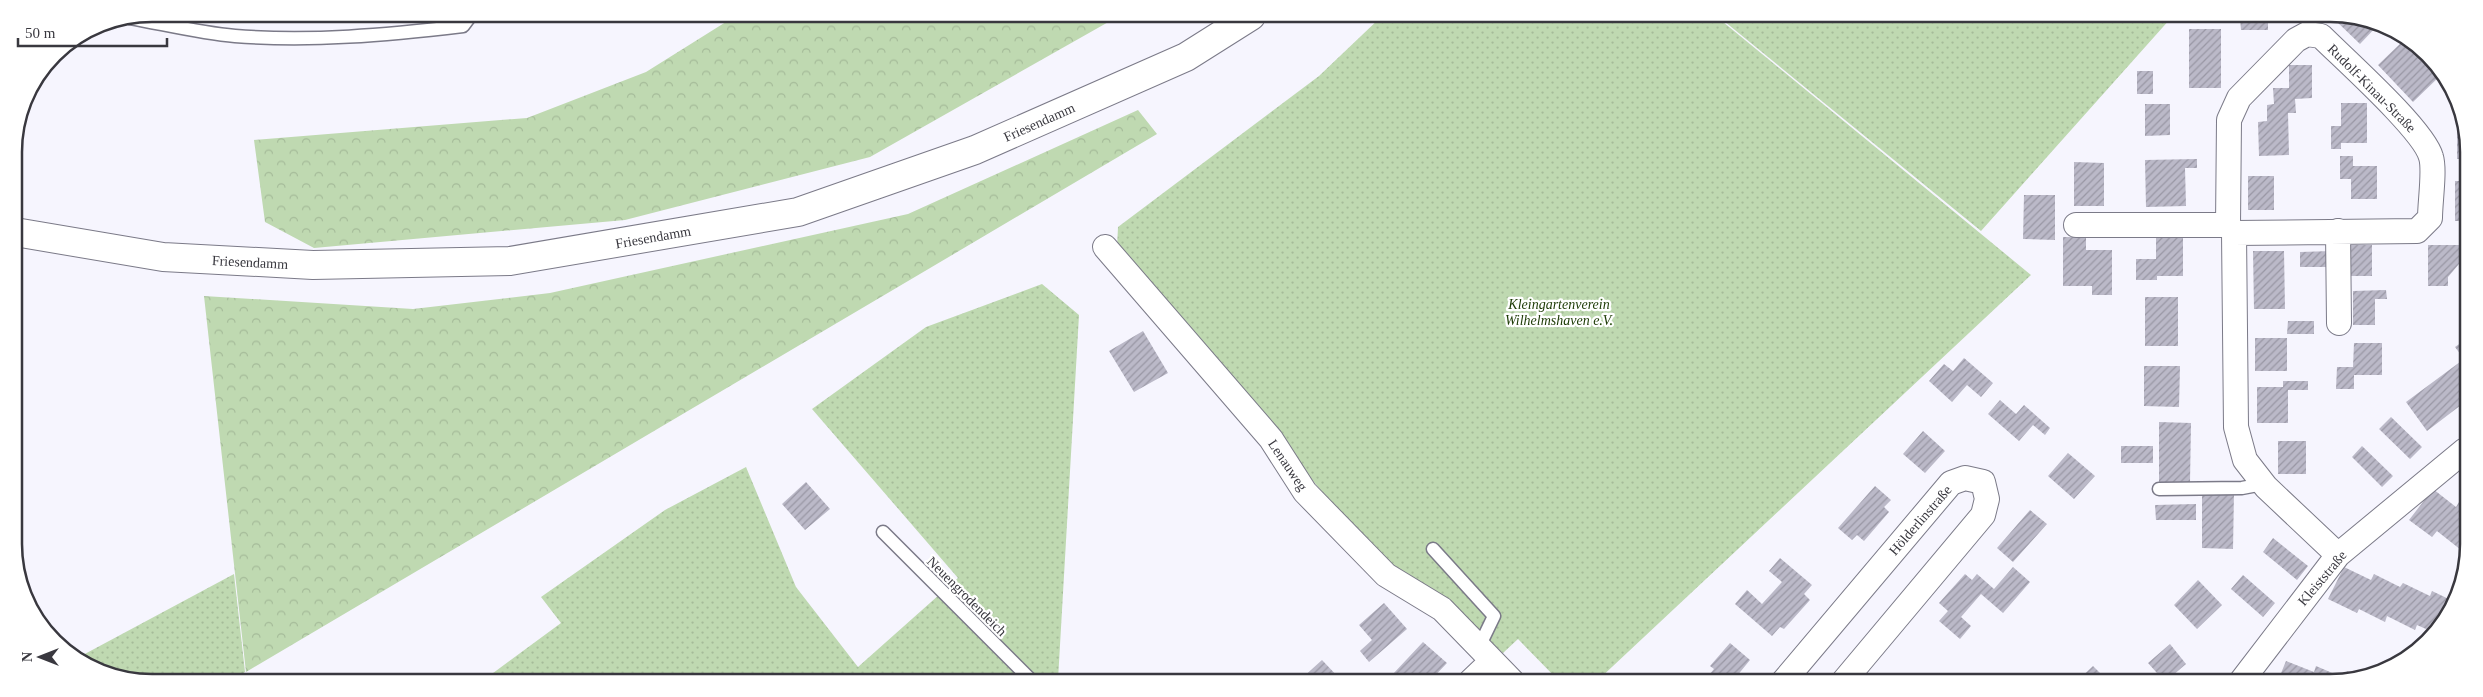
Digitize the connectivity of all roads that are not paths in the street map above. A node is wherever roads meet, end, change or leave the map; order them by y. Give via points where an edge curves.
1 (153, 22) edge
2 (466, 22) edge
3 (1241, 22) edge
4 (2076, 225) dead end
5 (2231, 229) junction
6 (2338, 231) junction
7 (23, 233) edge
8 (1105, 247) dead end
9 (2339, 323) dead end
10 (2460, 454) edge
11 (2263, 484) junction
12 (2159, 488) dead end
13 (883, 532) dead end
14 (1433, 549) dead end
15 (2338, 555) junction
16 (1486, 654) junction
17 (1024, 674) edge
18 (1476, 674) edge
19 (1505, 674) edge
20 (1789, 674) edge
21 (1850, 674) edge
22 (2247, 674) edge

1 - 2 lane via 233,36 306,39 396,34 463,26
3 - 7 main road, Friesendamm via 1186,57 975,150 788,213 510,261 313,265 163,257
4 - 5 street, Rudolf-Kinau-Straße
5 - 6 street, Rudolf-Kinau-Straße
5 - 6 street, Rudolf-Kinau-Straße via 2229,120 2239,98 2296,40 2307,34 2321,36 2372,86 2424,142 2431,157 2430,218 2417,231
5 - 11 street, Rudolf-Kinau-Straße via 2236,428 2245,460
6 - 9 street
8 - 16 street, Lenauweg via 1271,438 1305,492 1386,576 1442,609
10 - 15 street, Kleiststraße
11 - 12 lane via 2242,488
11 - 15 street, Rudolf-Kinau-Straße
13 - 17 lane, Neuengrodendeich
14 - 16 lane via 1494,616
15 - 22 street, Kleiststraße
16 - 18 street
16 - 19 street, Lenauweg
20 - 21 street, Hölderlinstraße via 1951,483 1965,478 1983,482 1987,499 1983,515

